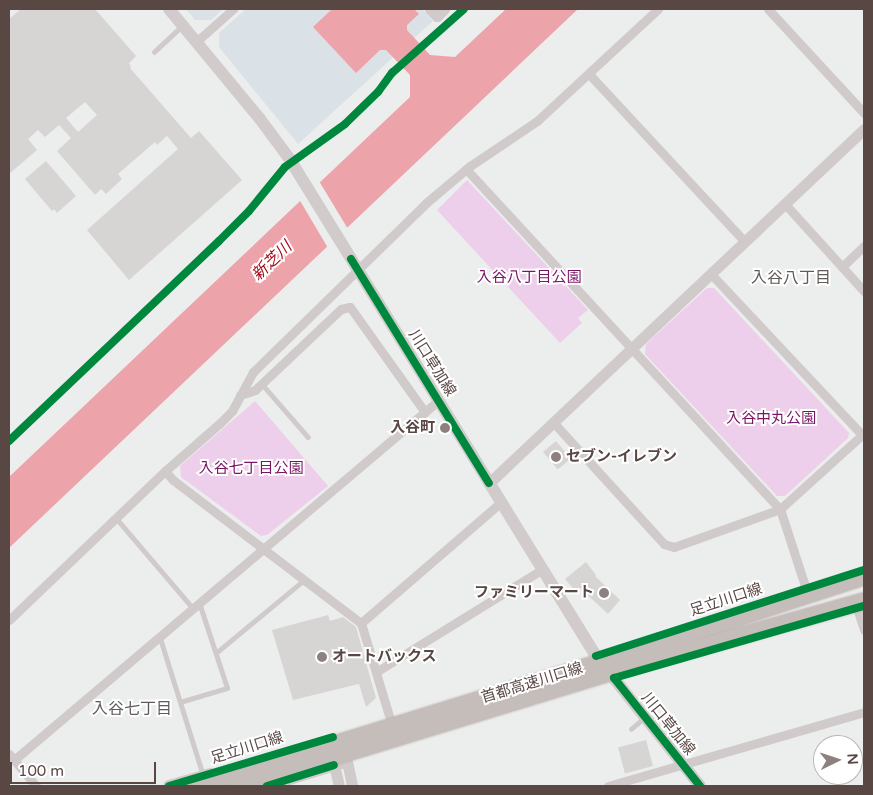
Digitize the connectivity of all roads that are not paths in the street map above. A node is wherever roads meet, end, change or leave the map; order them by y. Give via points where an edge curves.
1 (169, 9) edge
2 (232, 9) edge
3 (430, 9) edge
4 (444, 9) edge
5 (658, 9) edge
6 (768, 9) edge
7 (183, 25) junction
8 (196, 42) junction
9 (154, 52) dead end
10 (588, 74) junction
11 (864, 113) edge
12 (864, 129) edge
13 (466, 169) junction
14 (785, 204) junction
15 (745, 242) junction
16 (864, 246) edge
17 (354, 264) junction
18 (842, 267) junction
19 (711, 274) junction
20 (864, 291) edge
21 (632, 348) junction
22 (262, 384) junction
23 (240, 395) junction
24 (439, 400) junction
25 (424, 412) junction
26 (554, 422) junction
27 (863, 434) edge
28 (308, 436) dead end
29 (165, 471) junction
30 (489, 483) junction
31 (501, 502) junction
32 (780, 509) junction
33 (117, 519) junction
34 (264, 548) junction
35 (542, 569) junction
36 (863, 572) edge
37 (305, 579) junction
38 (806, 589) junction
39 (862, 605) edge
40 (196, 606) junction
41 (9, 620) edge
42 (361, 623) junction
43 (864, 630) edge
44 (160, 637) junction
45 (216, 653) junction
46 (596, 656) junction
47 (376, 672) junction
48 (614, 678) junction
49 (180, 702) junction
50 (864, 712) edge
51 (645, 717) junction
52 (390, 719) junction
53 (631, 729) dead end
54 (333, 737) junction
55 (11, 757) edge
56 (348, 761) junction
57 (682, 764) junction
58 (334, 765) junction
59 (201, 781) edge
60 (606, 785) edge
61 (36, 786) edge
62 (170, 786) edge
63 (239, 786) edge
64 (267, 786) edge
65 (339, 786) edge
66 (352, 786) edge
67 (700, 786) edge

1 - 7 main road, 川口草加線
2 - 8 street
3 - 4 street via 437,16
5 - 10 street
6 - 11 street
7 - 8 main road, 川口草加線
7 - 9 lane
8 - 17 main road, 川口草加線 via 260,119
10 - 13 street via 537,120
10 - 15 street
12 - 14 street
13 - 17 street
13 - 21 street
14 - 15 street
14 - 18 street
15 - 19 street
16 - 18 street
17 - 23 street via 253,372
17 - 24 main road, 川口草加線
18 - 20 street
19 - 21 street
19 - 27 street
21 - 26 street
21 - 32 street
22 - 23 street via 249,394
22 - 25 street via 341,309 350,308
22 - 28 lane
23 - 29 street via 232,411
24 - 25 street
24 - 30 main road, 川口草加線
25 - 34 street
26 - 30 street
26 - 32 street via 669,546 674,547
27 - 32 street
29 - 33 street
29 - 34 street
30 - 31 main road, 川口草加線
31 - 35 main road, 川口草加線
31 - 42 street
32 - 38 street
33 - 40 lane
33 - 41 street
34 - 37 street
34 - 40 street
35 - 46 main road, 川口草加線
35 - 47 street
36 - 38 main road, 足立川口線
36 - 59 highway, 首都高速川口線, bridge via 605,661
37 - 42 street
37 - 45 lane
38 - 46 main road, 足立川口線
39 - 43 street
39 - 48 main road
39 - 63 highway, 首都高速川口線, bridge via 614,671
40 - 44 street
40 - 45 lane
42 - 47 street
44 - 49 lane
44 - 55 street
45 - 49 lane via 227,688
46 - 48 main road, 川口草加線
46 - 52 main road, 足立川口線
47 - 52 street
48 - 51 main road, 川口草加線
48 - 56 main road
49 - 59 lane
50 - 57 street
51 - 53 lane
51 - 57 main road, 川口草加線
52 - 54 main road, 足立川口線
54 - 56 street via 343,746
54 - 58 street via 330,750
54 - 59 main road, 足立川口線
55 - 61 street
56 - 58 main road
56 - 66 street
57 - 60 street
57 - 67 main road, 川口草加線
58 - 64 main road
58 - 65 street
59 - 62 main road, 足立川口線

